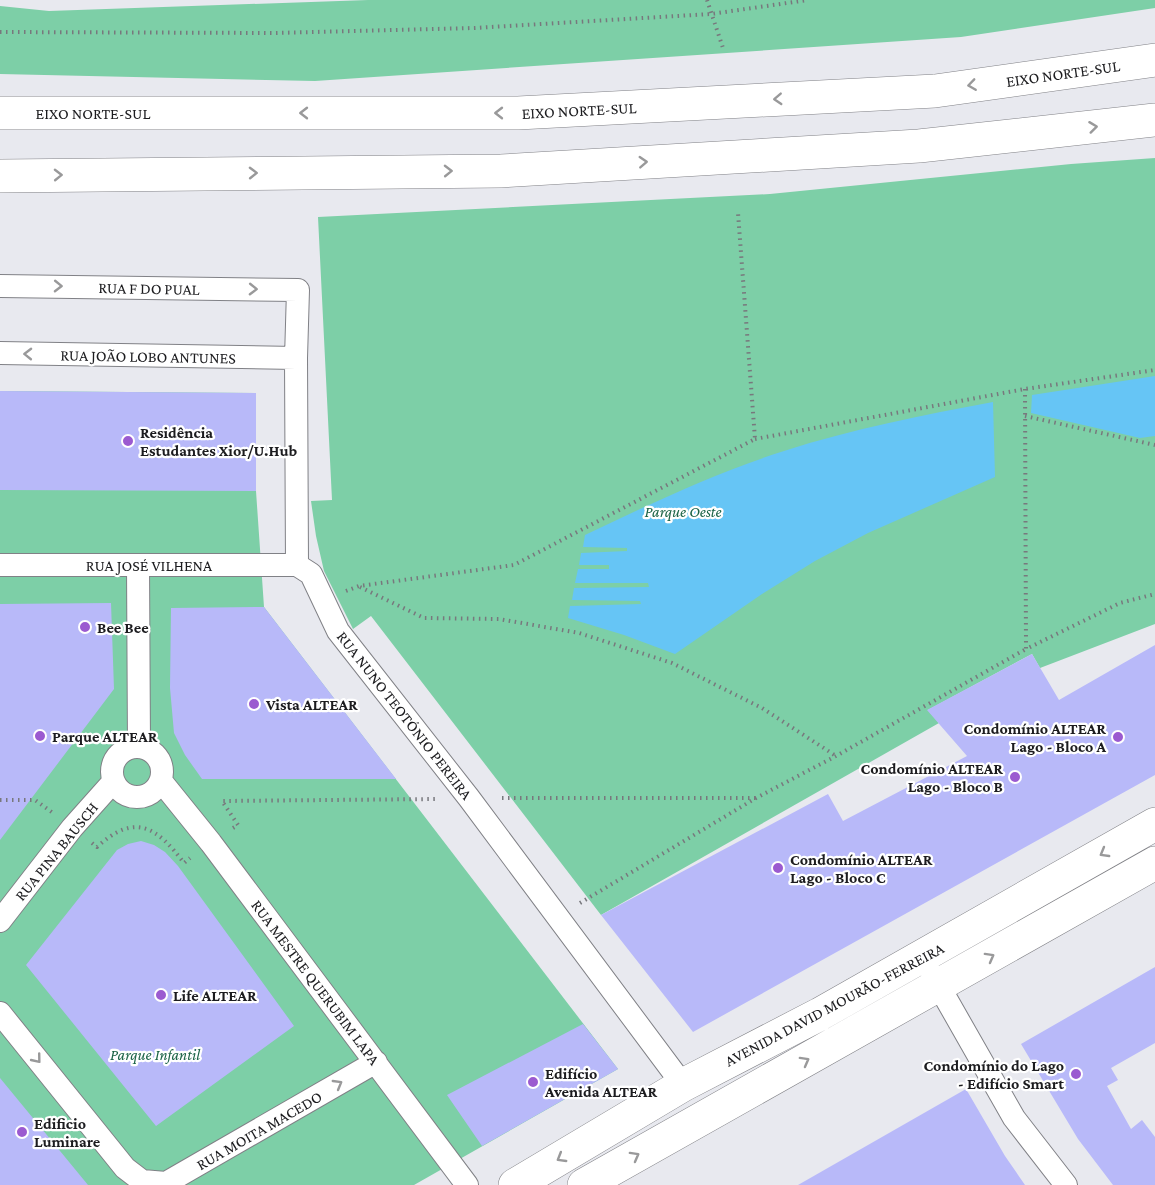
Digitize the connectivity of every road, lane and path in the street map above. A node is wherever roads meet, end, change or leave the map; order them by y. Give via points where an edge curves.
1 (707, 0) edge
2 (808, 0) edge
3 (711, 14) junction
4 (0, 32) edge
5 (723, 48) dead end
6 (1155, 60) edge
7 (0, 113) edge
8 (1155, 120) edge
9 (0, 176) edge
10 (738, 213) dead end
11 (0, 286) edge
12 (0, 353) edge
13 (296, 358) junction
14 (1155, 370) edge
15 (1025, 389) junction
16 (1025, 417) junction
17 (755, 439) junction
18 (1155, 445) edge
19 (0, 565) edge
20 (138, 565) junction
21 (297, 565) junction
22 (359, 586) junction
23 (1155, 594) edge
24 (322, 599) junction
25 (1026, 649) junction
26 (139, 747) junction
27 (836, 756) junction
28 (161, 781) junction
29 (113, 782) junction
30 (469, 798) junction
31 (756, 798) junction
32 (0, 800) edge
33 (1155, 824) edge
34 (72, 828) junction
35 (211, 843) junction
36 (1155, 863) edge
37 (556, 917) junction
38 (0, 921) edge
39 (922, 957) junction
40 (939, 985) junction
41 (0, 1013) edge
42 (376, 1062) junction
43 (683, 1085) junction
44 (467, 1185) edge
45 (515, 1185) edge
46 (584, 1185) edge
47 (1066, 1185) edge

1 - 3 path
2 - 3 path
3 - 4 path via 474,28 274,33
3 - 5 path
6 -> 7 main road, EIXO NORTE-SUL via 935,91 518,113
9 -> 8 main road via 501,171 919,146
10 - 17 path
11 -> 13 street, RUA F DO PUAL via 298,290
13 -> 12 street, RUA JOÃO LOBO ANTUNES
13 - 21 street
14 - 15 path
15 - 16 path
15 - 17 path
16 - 18 path
16 - 25 path
17 - 22 path via 514,565
19 - 20 street, RUA JOSÉ VILHENA
20 - 21 street, RUA JOSÉ VILHENA
20 - 26 street
21 - 24 street, RUA NUNO TEOTÓNIO PEREIRA via 311,574
22 - 24 path
22 - 27 path via 424,618 499,619 579,633 672,663 762,708
23 - 25 path via 1120,603
24 - 30 street, RUA NUNO TEOTÓNIO PEREIRA via 338,631
25 - 27 path
26 - 28 street via 158,759
26 - 29 street via 116,758
27 - 31 path
28 - 29 street via 150,794 133,798
28 - 35 street, RUA MESTRE QUERUBIM LAPA
29 - 34 street, RUA PINA BAUSCH
30 - 31 path
30 - 35 path via 222,801 238,825
30 - 37 street, RUA NUNO TEOTÓNIO PEREIRA
31 - 37 path
32 - 34 path via 35,800
33 -> 39 main road, AVENIDA DAVID MOURÃO-FERREIRA
34 - 35 path via 97,847 129,828 152,830 170,843 184,862
34 - 38 street, RUA PINA BAUSCH
35 - 42 street, RUA MESTRE QUERUBIM LAPA
40 -> 36 main road, AVENIDA DAVID MOURÃO-FERREIRA
37 - 43 street, RUA NUNO TEOTÓNIO PEREIRA
39 - 40 street
39 - 43 main road, AVENIDA DAVID MOURÃO-FERREIRA
46 -> 40 main road, AVENIDA DAVID MOURÃO-FERREIRA
40 - 47 street via 1014,1118
41 -> 42 street, RUA MOITA MACEDO via 124,1168 142,1181 166,1183
42 - 44 street, RUA MESTRE QUERUBIM LAPA
43 -> 45 main road, AVENIDA DAVID MOURÃO-FERREIRA

